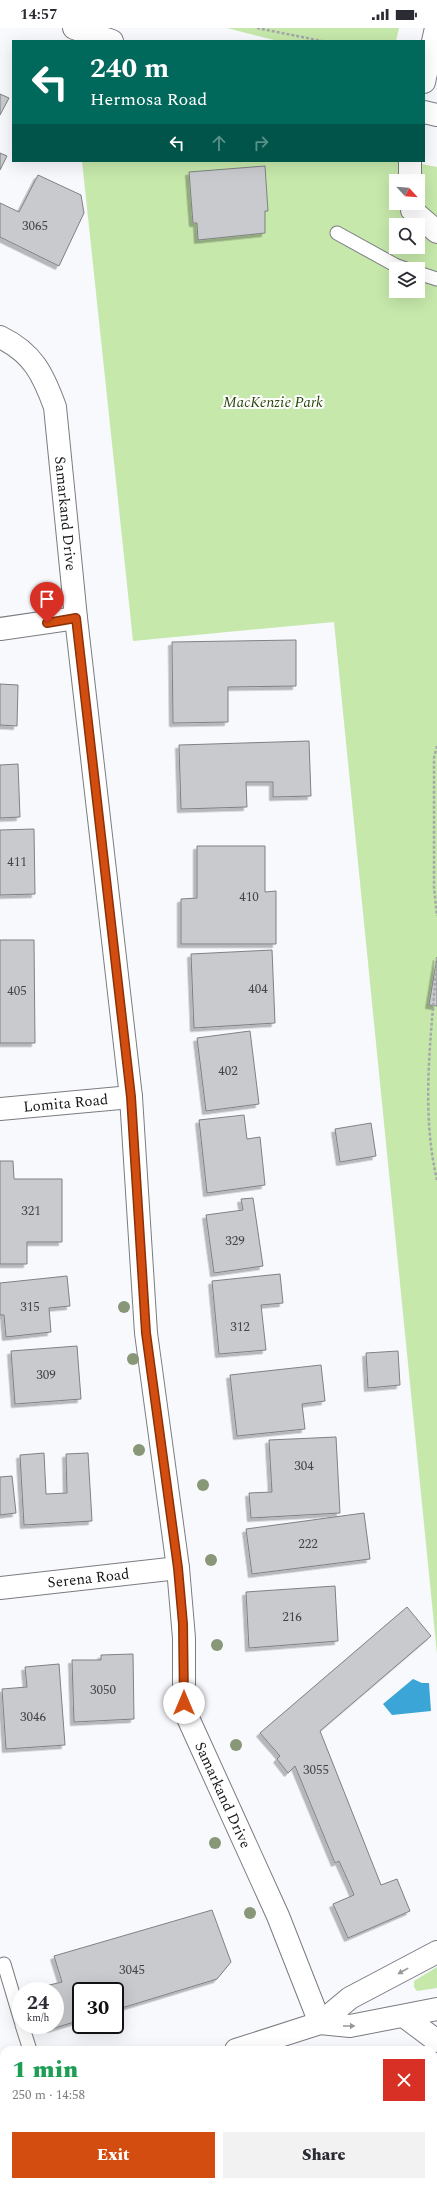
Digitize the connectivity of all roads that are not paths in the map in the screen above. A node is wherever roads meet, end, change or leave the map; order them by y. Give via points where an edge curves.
1 (74, 28) edge
2 (436, 28) edge
3 (109, 40) edge
4 (425, 78) edge
5 (425, 112) edge
6 (437, 115) edge
7 (410, 162) edge
8 (410, 174) edge
9 (412, 210) edge
10 (437, 232) edge
11 (337, 233) dead end
12 (389, 263) edge
13 (425, 275) edge
14 (437, 279) edge
15 (0, 337) edge
16 (76, 618) junction
17 (0, 629) edge
18 (131, 1097) junction
19 (0, 1109) edge
20 (178, 1568) junction
21 (0, 1588) edge
22 (437, 1952) edge
23 (4, 1964) dead end
24 (12, 1991) edge
25 (437, 2009) edge
26 (405, 2017) junction
27 (320, 2023) junction
28 (25, 2034) edge
29 (437, 2041) edge
30 (29, 2046) edge
31 (248, 2046) edge

1 - 3 street
2 - 4 street
5 - 6 street
7 - 8 street
9 - 10 street
11 - 12 lane
13 - 14 lane
15 - 16 street, Samarkand Drive via 13,343 35,364 44,377 55,407
16 - 17 street
16 - 18 street, Samarkand Drive
18 - 19 street, Lomita Road
18 - 20 street, Samarkand Drive via 146,1333
20 - 21 street, Serena Road
20 - 27 street, Samarkand Drive via 184,1638 184,1703 188,1718 278,1916
22 -> 27 street via 350,1998
23 - 24 lane
25 - 26 street
27 -> 26 street via 350,2026
26 - 29 street
27 - 31 street
28 - 30 lane

